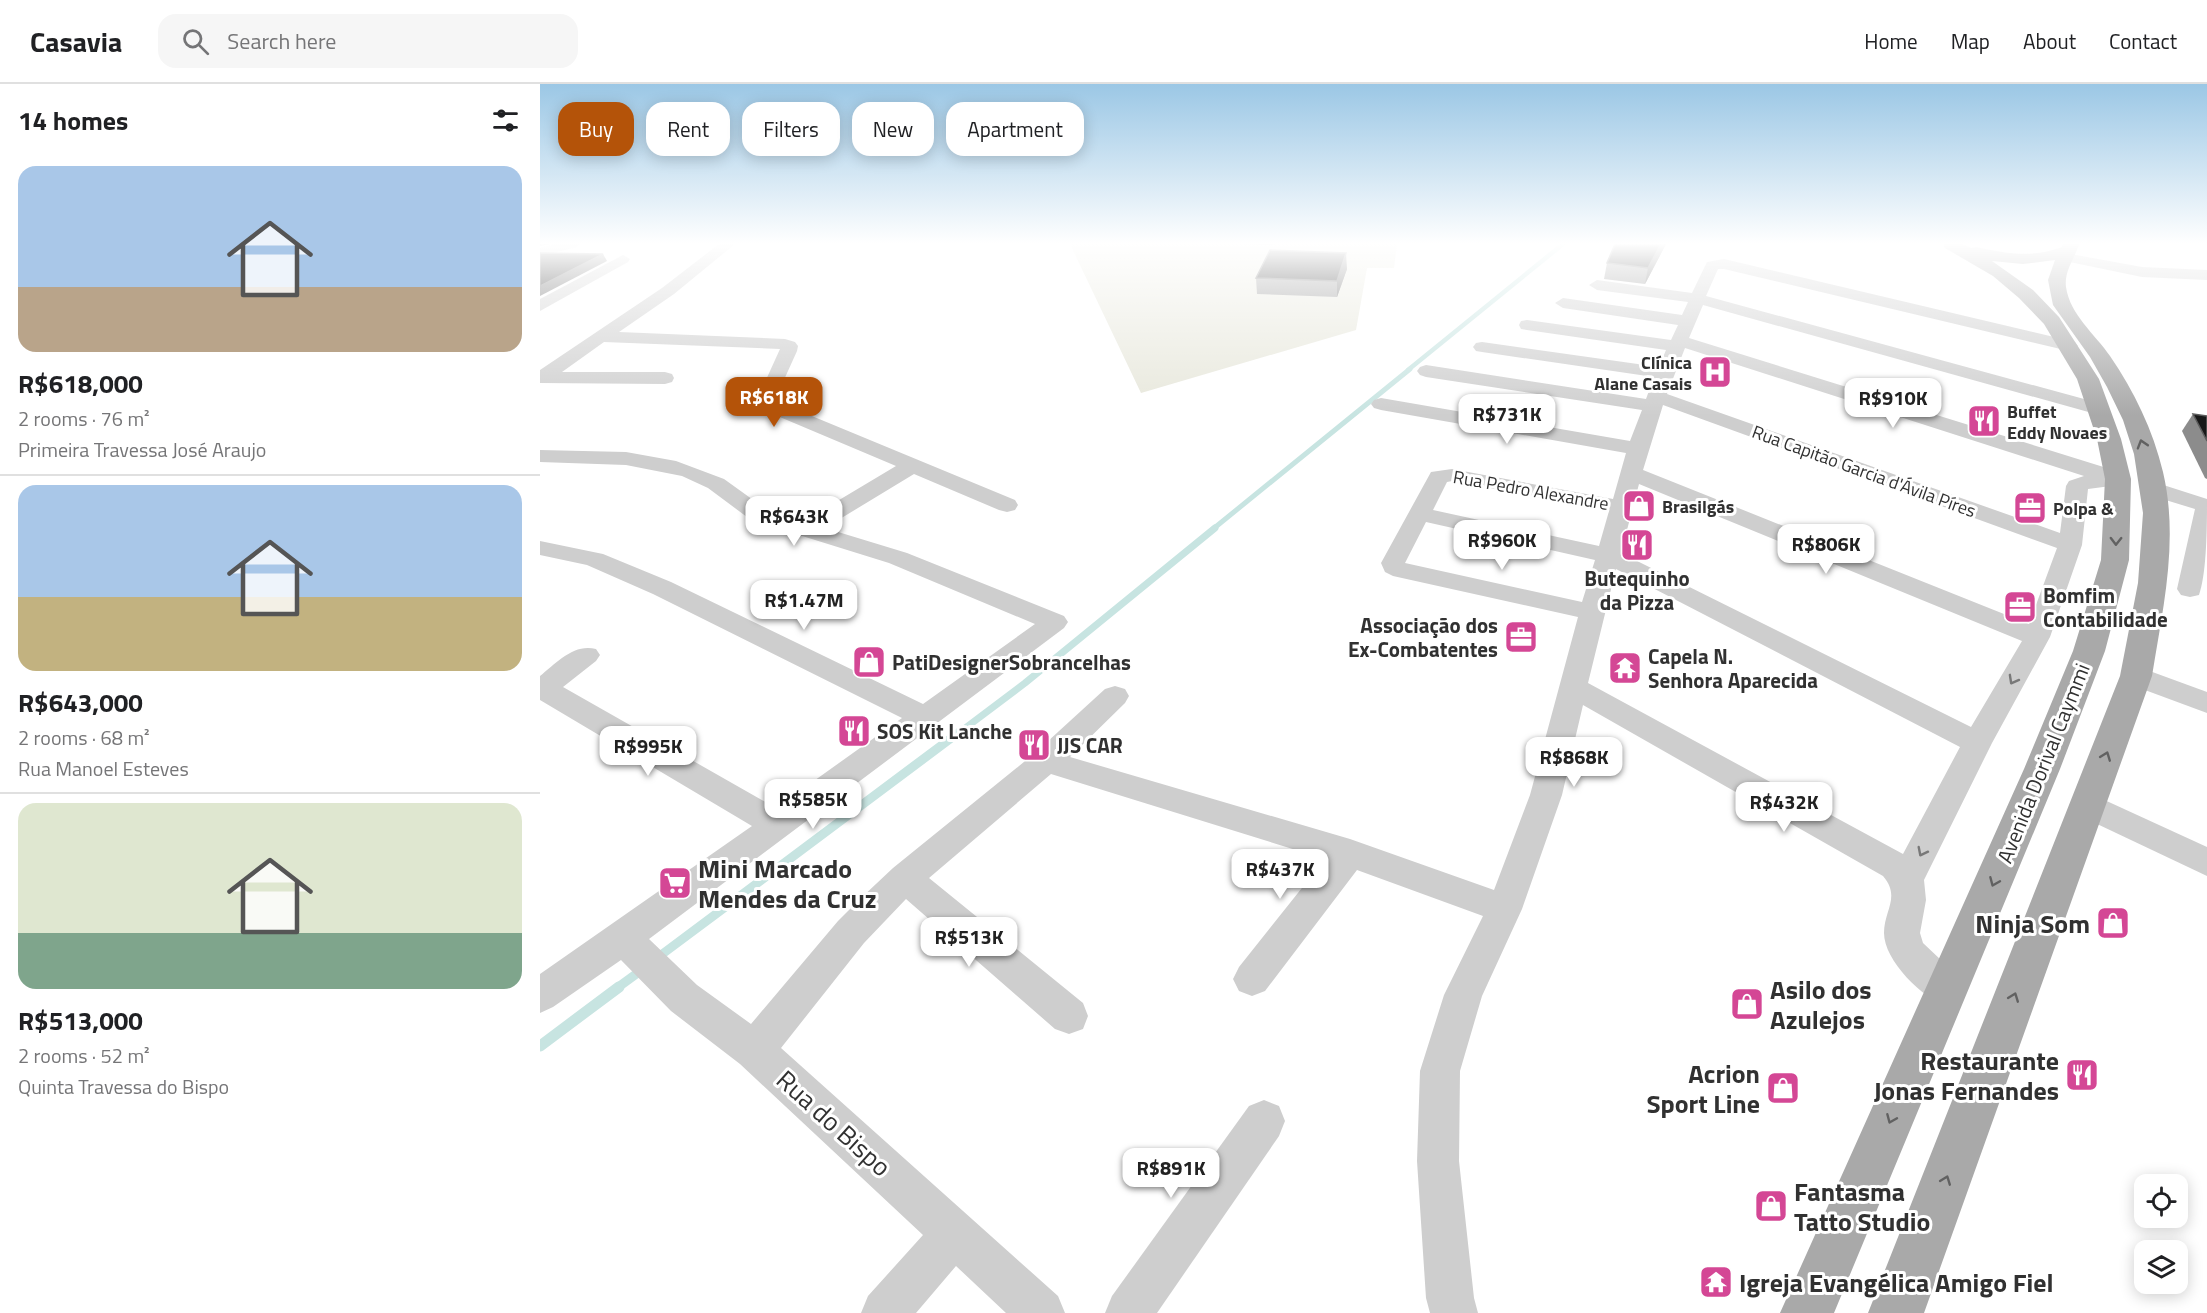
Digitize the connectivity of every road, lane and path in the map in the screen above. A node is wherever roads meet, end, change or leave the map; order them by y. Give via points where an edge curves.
1 (653, 301) edge
2 (1615, 301) edge
3 (1697, 301) edge
4 (1881, 301) edge
5 (2033, 301) edge
6 (2062, 301) edge
7 (1563, 303) dead end
8 (1527, 325) dead end
9 (600, 337) junction
10 (1482, 346) dead end
11 (2069, 346) junction
12 (1674, 355) junction
13 (1426, 371) dead end
14 (541, 377) edge
15 (665, 378) dead end
16 (1381, 404) dead end
17 (2099, 409) junction
18 (540, 456) edge
19 (1635, 461) junction
20 (911, 466) junction
21 (2118, 479) junction
22 (2154, 489) junction
23 (1008, 505) dead end
24 (2207, 506) edge
25 (1622, 507) junction
26 (1419, 514) junction
27 (806, 530) junction
28 (2070, 545) junction
29 (540, 548) edge
30 (1609, 556) junction
31 (2152, 577) junction
32 (2199, 591) edge
33 (1592, 612) junction
34 (2037, 637) junction
35 (586, 655) dead end
36 (2136, 676) junction
37 (1575, 688) junction
38 (541, 689) edge
39 (1115, 696) dead end
40 (2207, 703) edge
41 (925, 717) junction
42 (1977, 743) junction
43 (1046, 761) junction
44 (2087, 805) junction
45 (778, 825) junction
46 (1350, 853) junction
47 (2207, 862) edge
48 (905, 879) junction
49 (1907, 880) junction
50 (1504, 909) junction
51 (637, 953) junction
52 (1252, 979) dead end
53 (1947, 990) junction
54 (540, 995) edge
55 (1069, 1016) dead end
56 (754, 1050) junction
57 (1264, 1121) dead end
58 (955, 1232) junction
59 (885, 1313) edge
60 (1041, 1313) edge
61 (1129, 1313) edge
62 (1454, 1313) edge
63 (1807, 1313) edge
64 (1896, 1313) edge

1 - 9 street
2 - 12 street
3 - 12 street
4 - 11 street
5 - 11 main road, Avenida Dorival Caymmi
22 -> 6 main road via 2130,408
7 - 12 street
8 - 12 street
9 - 14 street
9 - 20 street via 785,344 788,351 768,405
10 - 12 street
11 - 17 main road, Avenida Dorival Caymmi
12 - 13 street
12 - 17 street
12 - 19 street
12 - 21 street
12 - 28 street, Rua Capitão Garcia d'Ávila Píres
14 - 15 street
16 - 19 street
17 - 21 main road, Avenida Dorival Caymmi
18 - 27 street via 609,456 673,466 711,481 748,510
19 - 25 street
19 - 34 street
20 - 23 street
20 - 27 street
21 - 28 street via 2077,486
21 -> 53 main road, Avenida Dorival Caymmi via 2115,560 2089,651
22 - 24 street
22 - 31 main road via 2158,524
24 - 32 street
25 - 26 street, Rua Pedro Alexandre via 1452,475 1440,477
25 - 30 street
26 - 30 street
26 - 33 street via 1394,567
27 - 41 street via 898,558 1055,622
28 - 34 street
29 - 41 street via 594,559 662,588
30 - 33 street
30 - 42 street
31 - 32 street
31 - 36 main road
33 - 37 street
34 -> 42 street
35 - 38 street
36 - 40 street
44 -> 36 main road
37 - 49 street via 1895,866
37 - 50 street via 1546,795
38 - 45 street
39 - 43 street
41 - 45 street
42 -> 49 street
43 - 46 street
43 - 48 street
44 - 47 street
64 -> 44 main road
45 - 51 street
46 - 50 street
46 - 52 street
48 - 55 street
48 - 56 street via 851,932
49 - 53 street via 1909,900 1902,933 1907,952
50 - 62 street via 1463,994 1440,1071 1438,1161
51 - 54 street
51 - 56 street, Rua do Bispo via 684,998
53 -> 63 main road, Avenida Dorival Caymmi
56 - 58 street, Rua do Bispo
57 - 61 street
58 - 59 street
58 - 60 street, Rua do Bispo

